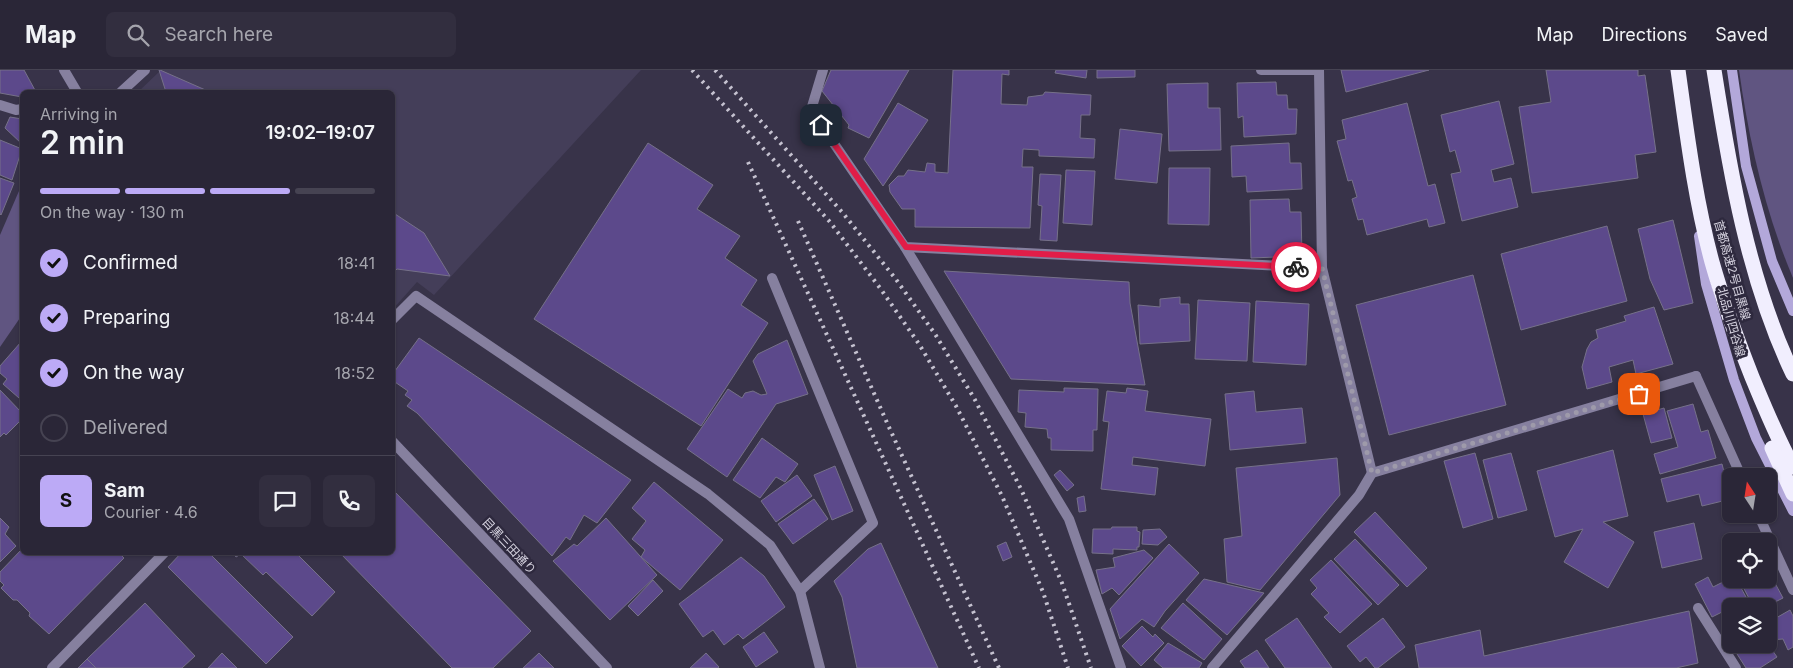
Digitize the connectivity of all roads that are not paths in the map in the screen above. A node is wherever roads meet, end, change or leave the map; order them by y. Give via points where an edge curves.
1 (64, 70) edge
2 (144, 70) edge
3 (823, 70) edge
4 (1261, 70) edge
5 (1319, 70) edge
6 (1676, 70) edge
7 (1714, 70) edge
8 (1732, 70) edge
9 (77, 90) edge
10 (123, 90) edge
11 (0, 105) edge
12 (20, 109) edge
13 (906, 247) junction
14 (1322, 268) junction
15 (772, 278) dead end
16 (1793, 311) edge
17 (1770, 314) junction
18 (395, 317) edge
19 (1731, 324) junction
20 (1793, 349) edge
21 (1793, 374) edge
22 (395, 444) edge
23 (1793, 467) edge
24 (1737, 468) edge
25 (1372, 473) junction
26 (1793, 494) edge
27 (1793, 510) edge
28 (1762, 523) edge
29 (159, 555) edge
30 (1793, 590) edge
31 (800, 591) junction
32 (1698, 608) dead end
33 (52, 668) edge
34 (607, 668) edge
35 (820, 668) edge
36 (1121, 668) edge
37 (1212, 668) edge
38 (1736, 668) edge

1 - 9 street
2 - 10 street
3 - 13 street via 811,110
4 - 5 street
5 - 14 street
6 - 19 highway, 首都高速2号目黒線 via 1700,213
6 - 27 main road, 北品川四谷線 via 1706,284 1734,380 1756,438
7 - 17 highway, 首都高速2号目黒線 via 1738,204
8 - 16 main road via 1746,166 1772,262
11 - 12 street
13 - 14 street
13 - 36 street via 1069,519
14 - 25 street
15 - 31 street via 873,523
17 - 20 highway
17 - 21 highway, 首都高速2号目黒線
18 - 31 street via 416,296 708,494 770,545
19 - 23 highway, 首都高速2号目黒線 via 1777,439
19 - 26 highway via 1766,434
22 - 34 street, 目黒三田通り
24 - 25 street via 1696,376
25 - 37 street via 1359,495
28 - 30 street
29 - 33 street
31 - 35 street
32 - 38 street

